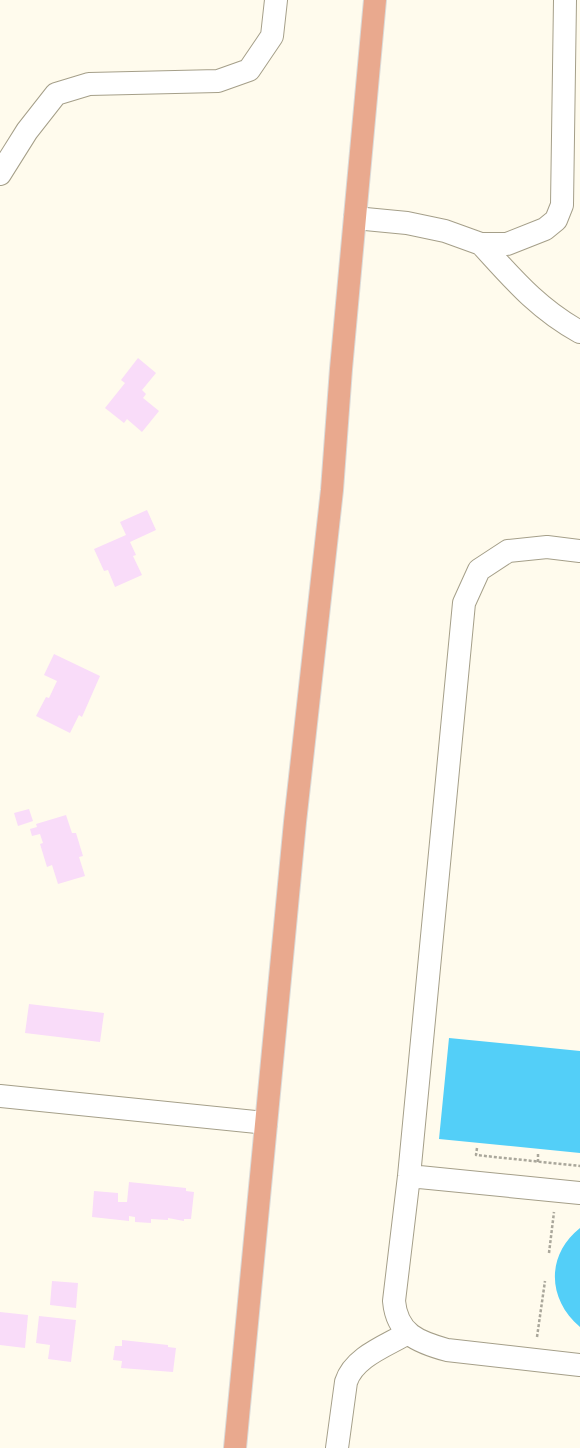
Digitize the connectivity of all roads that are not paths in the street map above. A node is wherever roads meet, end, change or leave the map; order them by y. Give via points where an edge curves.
1 (276, 0) edge
2 (375, 0) edge
3 (566, 0) edge
4 (572, 119) edge
5 (0, 174) edge
6 (355, 218) junction
7 (482, 244) junction
8 (580, 332) edge
9 (580, 551) edge
10 (0, 1096) edge
11 (266, 1123) junction
12 (409, 1176) junction
13 (580, 1193) edge
14 (408, 1333) junction
15 (580, 1365) edge
16 (235, 1448) edge
17 (337, 1448) edge

1 - 5 street via 272,36 249,70 218,81 89,84 56,94 27,131
2 - 6 main road
3 - 4 street
4 - 7 street via 562,206 556,220 545,229 507,244
6 - 7 street via 407,223 445,231
6 - 11 main road via 332,490 298,796
7 - 8 street via 526,293 558,320
9 - 12 street via 547,547 508,551 479,570 464,604
10 - 11 street
11 - 16 main road
12 - 13 street
12 - 14 street via 394,1301 395,1316
14 - 15 street via 414,1338 447,1350
14 - 17 street via 355,1364 349,1372

